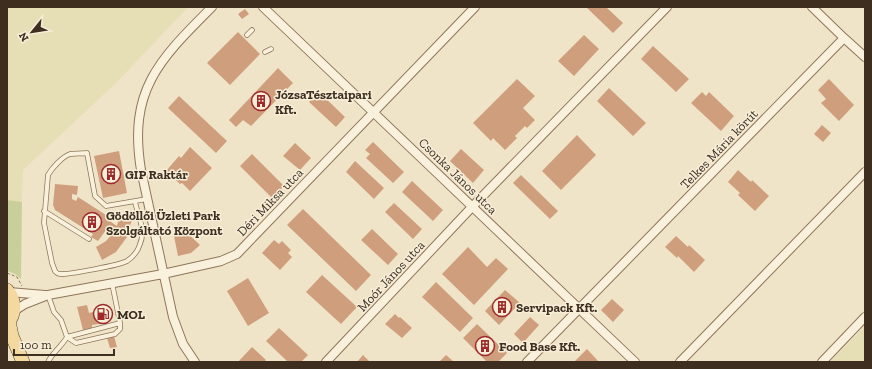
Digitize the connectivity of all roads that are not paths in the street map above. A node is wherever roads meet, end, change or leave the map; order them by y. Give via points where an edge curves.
1 (212, 7) edge
2 (263, 7) edge
3 (475, 7) edge
4 (667, 7) edge
5 (812, 7) edge
6 (252, 30) dead end
7 (247, 35) dead end
8 (844, 38) junction
9 (271, 49) dead end
10 (265, 52) dead end
11 (865, 57) edge
12 (373, 112) junction
13 (865, 172) edge
14 (147, 200) junction
15 (135, 202) junction
16 (472, 207) junction
17 (44, 211) junction
18 (89, 239) dead end
19 (163, 274) junction
20 (112, 283) junction
21 (8, 291) edge
22 (48, 295) junction
23 (580, 309) junction
24 (865, 317) edge
25 (10, 319) edge
26 (120, 323) junction
27 (67, 336) junction
28 (7, 344) edge
29 (22, 362) edge
30 (48, 362) edge
31 (195, 362) edge
32 (326, 362) edge
33 (527, 362) edge
34 (635, 362) edge
35 (680, 362) edge
36 (822, 362) edge

1 - 14 street via 163,60 144,97 138,143
2 - 12 street, Csonka János utca
3 - 12 street, Déri Miksa utca
4 - 16 street
5 - 8 street
6 - 7 lane
8 - 11 street
8 - 23 street, Telkes Mária körút
9 - 10 lane
12 - 16 street, Csonka János utca
12 - 19 street, Déri Miksa utca via 237,254 221,261
13 - 35 street
14 - 15 lane
14 - 19 street
15 - 17 lane via 106,206 95,196 87,154 72,154 65,157 48,175
15 - 17 lane via 142,237 139,248 132,257 121,263 62,274 53,268
16 - 23 street, Csonka János utca
16 - 32 street, Moór János utca
17 - 18 lane
19 - 20 street, Déri Miksa utca
19 - 31 street via 176,327
20 - 22 street, Déri Miksa utca
20 - 26 lane
21 - 22 street
21 - 25 main road via 14,302
22 - 25 street via 26,304
22 - 27 lane
23 - 33 street, Telkes Mária körút
23 - 34 street, Csonka János utca
24 - 36 street
25 - 29 main road via 12,336
26 - 27 lane
26 - 27 lane via 120,329 115,334 76,344
27 - 30 lane
28 - 29 main road

